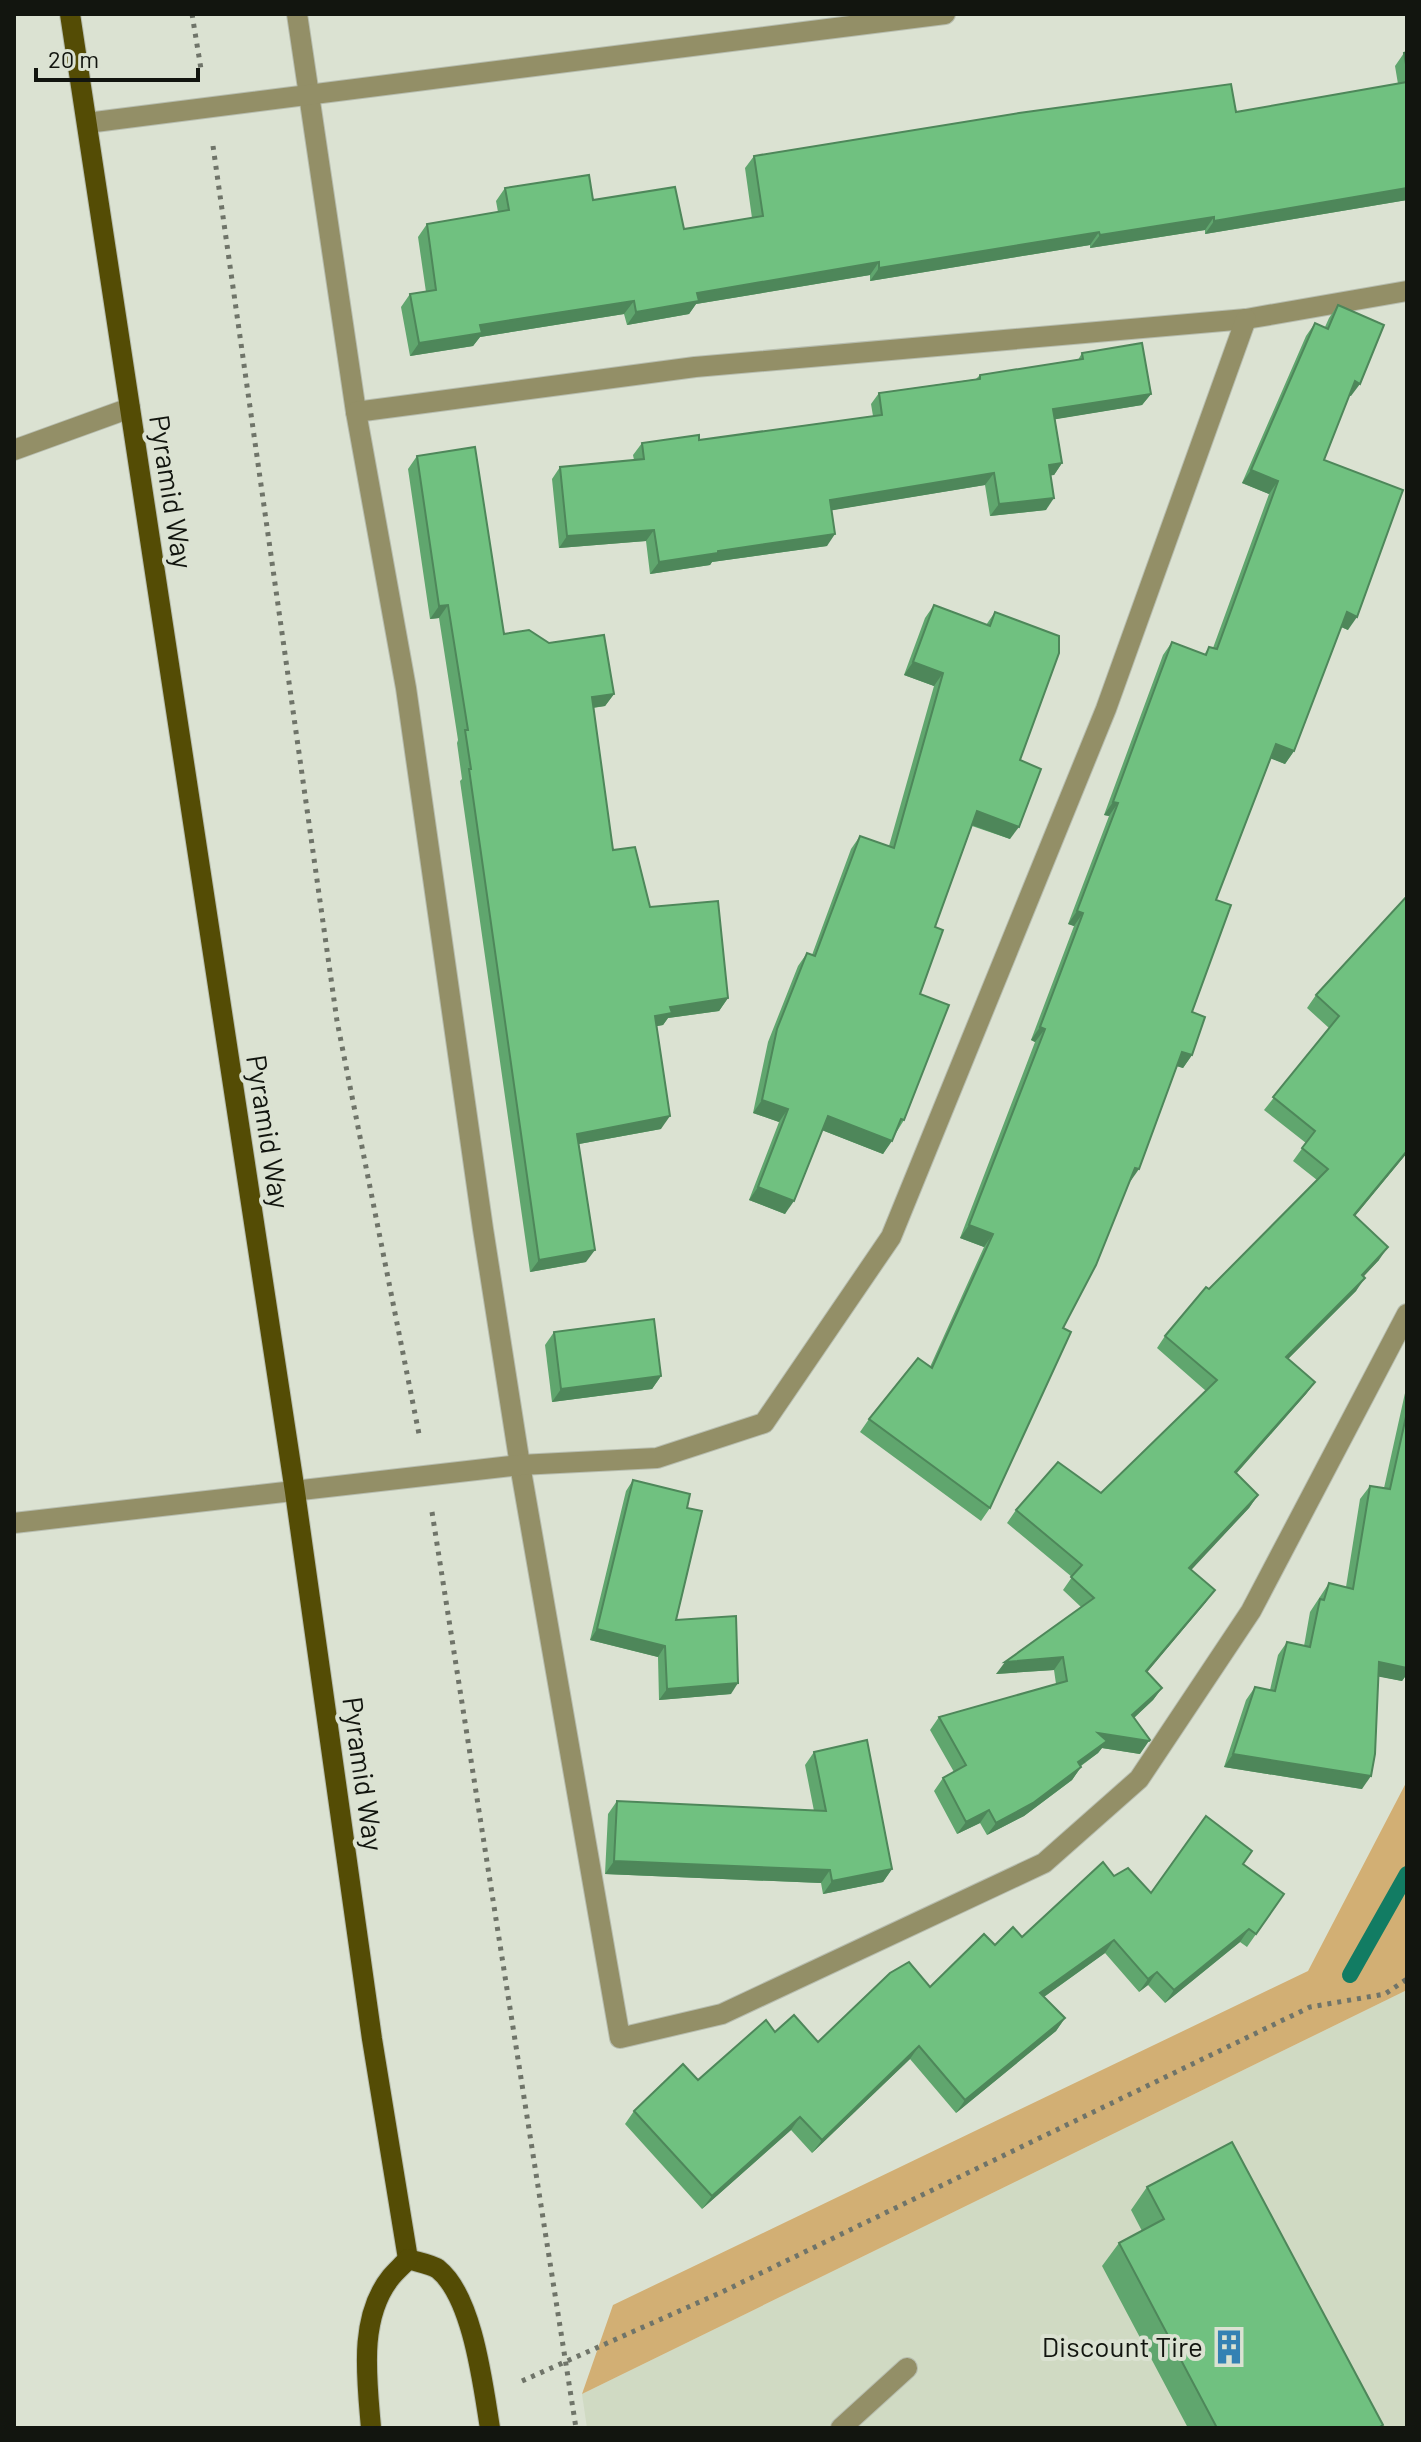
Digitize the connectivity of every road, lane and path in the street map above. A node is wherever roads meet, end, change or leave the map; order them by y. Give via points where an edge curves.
1 (70, 14) edge
2 (192, 14) edge
3 (297, 14) edge
4 (945, 14) edge
5 (310, 94) junction
6 (207, 107) junction
7 (87, 123) junction
8 (1407, 291) edge
9 (1246, 319) junction
10 (130, 408) junction
11 (356, 412) junction
12 (14, 450) edge
13 (1407, 1314) edge
14 (520, 1465) junction
15 (426, 1476) junction
16 (295, 1492) junction
17 (14, 1523) edge
18 (1407, 1979) edge
19 (408, 2259) junction
20 (907, 2368) dead end
21 (485, 2398) junction
22 (371, 2428) edge
23 (490, 2428) edge
24 (576, 2428) edge
25 (841, 2428) edge

1 - 7 main road, Pyramid Way
2 - 6 path
3 - 5 street
4 - 5 street
5 - 6 street
5 - 11 street
6 - 7 street
6 - 15 path via 337,1021
7 - 10 main road, Pyramid Way
8 - 9 street
9 - 11 street via 695,367
9 - 14 street via 1106,709 891,1237 764,1423 657,1458
10 - 12 street
10 - 16 main road, Pyramid Way
11 - 14 street via 406,688
13 - 14 street via 1251,1611 1139,1779 1044,1863 722,2014 620,2038
14 - 15 street
15 - 16 street
15 - 24 path
16 - 17 street
16 - 19 main road, Pyramid Way
18 - 21 path via 1385,1994 1310,2007 722,2292
19 - 21 main road via 437,2268 456,2291 475,2342
19 - 22 main road via 389,2278 370,2318 365,2368
20 - 25 street
21 - 23 main road

